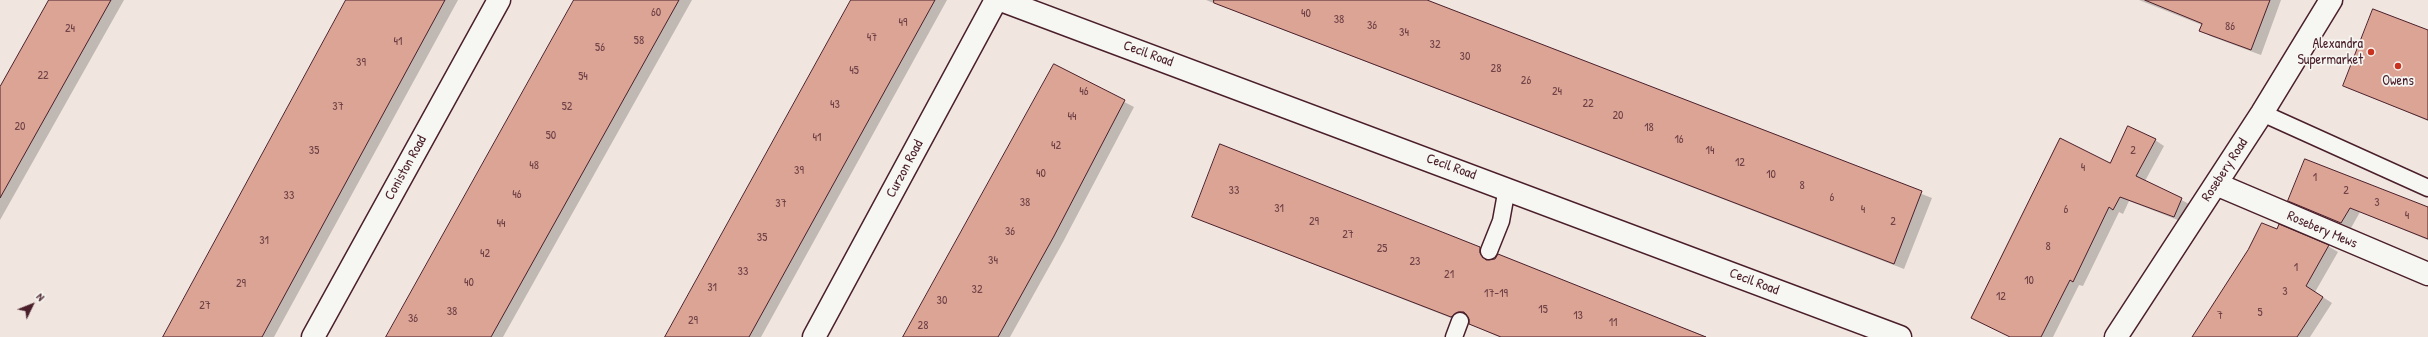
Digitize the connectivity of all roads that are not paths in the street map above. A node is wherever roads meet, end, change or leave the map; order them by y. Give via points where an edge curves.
1 (499, 0) edge
2 (996, 0) edge
3 (1001, 0) edge
4 (2331, 0) edge
5 (2262, 113) junction
6 (2216, 184) junction
7 (1507, 188) junction
8 (2428, 188) edge
9 (1489, 251) dead end
10 (2428, 274) edge
11 (1460, 321) dead end
12 (313, 337) edge
13 (814, 337) edge
14 (1454, 337) edge
15 (1900, 337) edge
16 (2116, 337) edge

1 - 12 street, Coniston Road
2 - 13 street, Curzon Road
3 - 7 street, Cecil Road
4 - 5 street, Rosebery Road
5 - 6 street, Rosebery Road
5 - 8 lane
6 - 10 street, Rosebery Mews
6 - 16 street, Rosebery Road
7 - 9 lane via 1501,221
7 - 15 street, Cecil Road
11 - 14 lane

